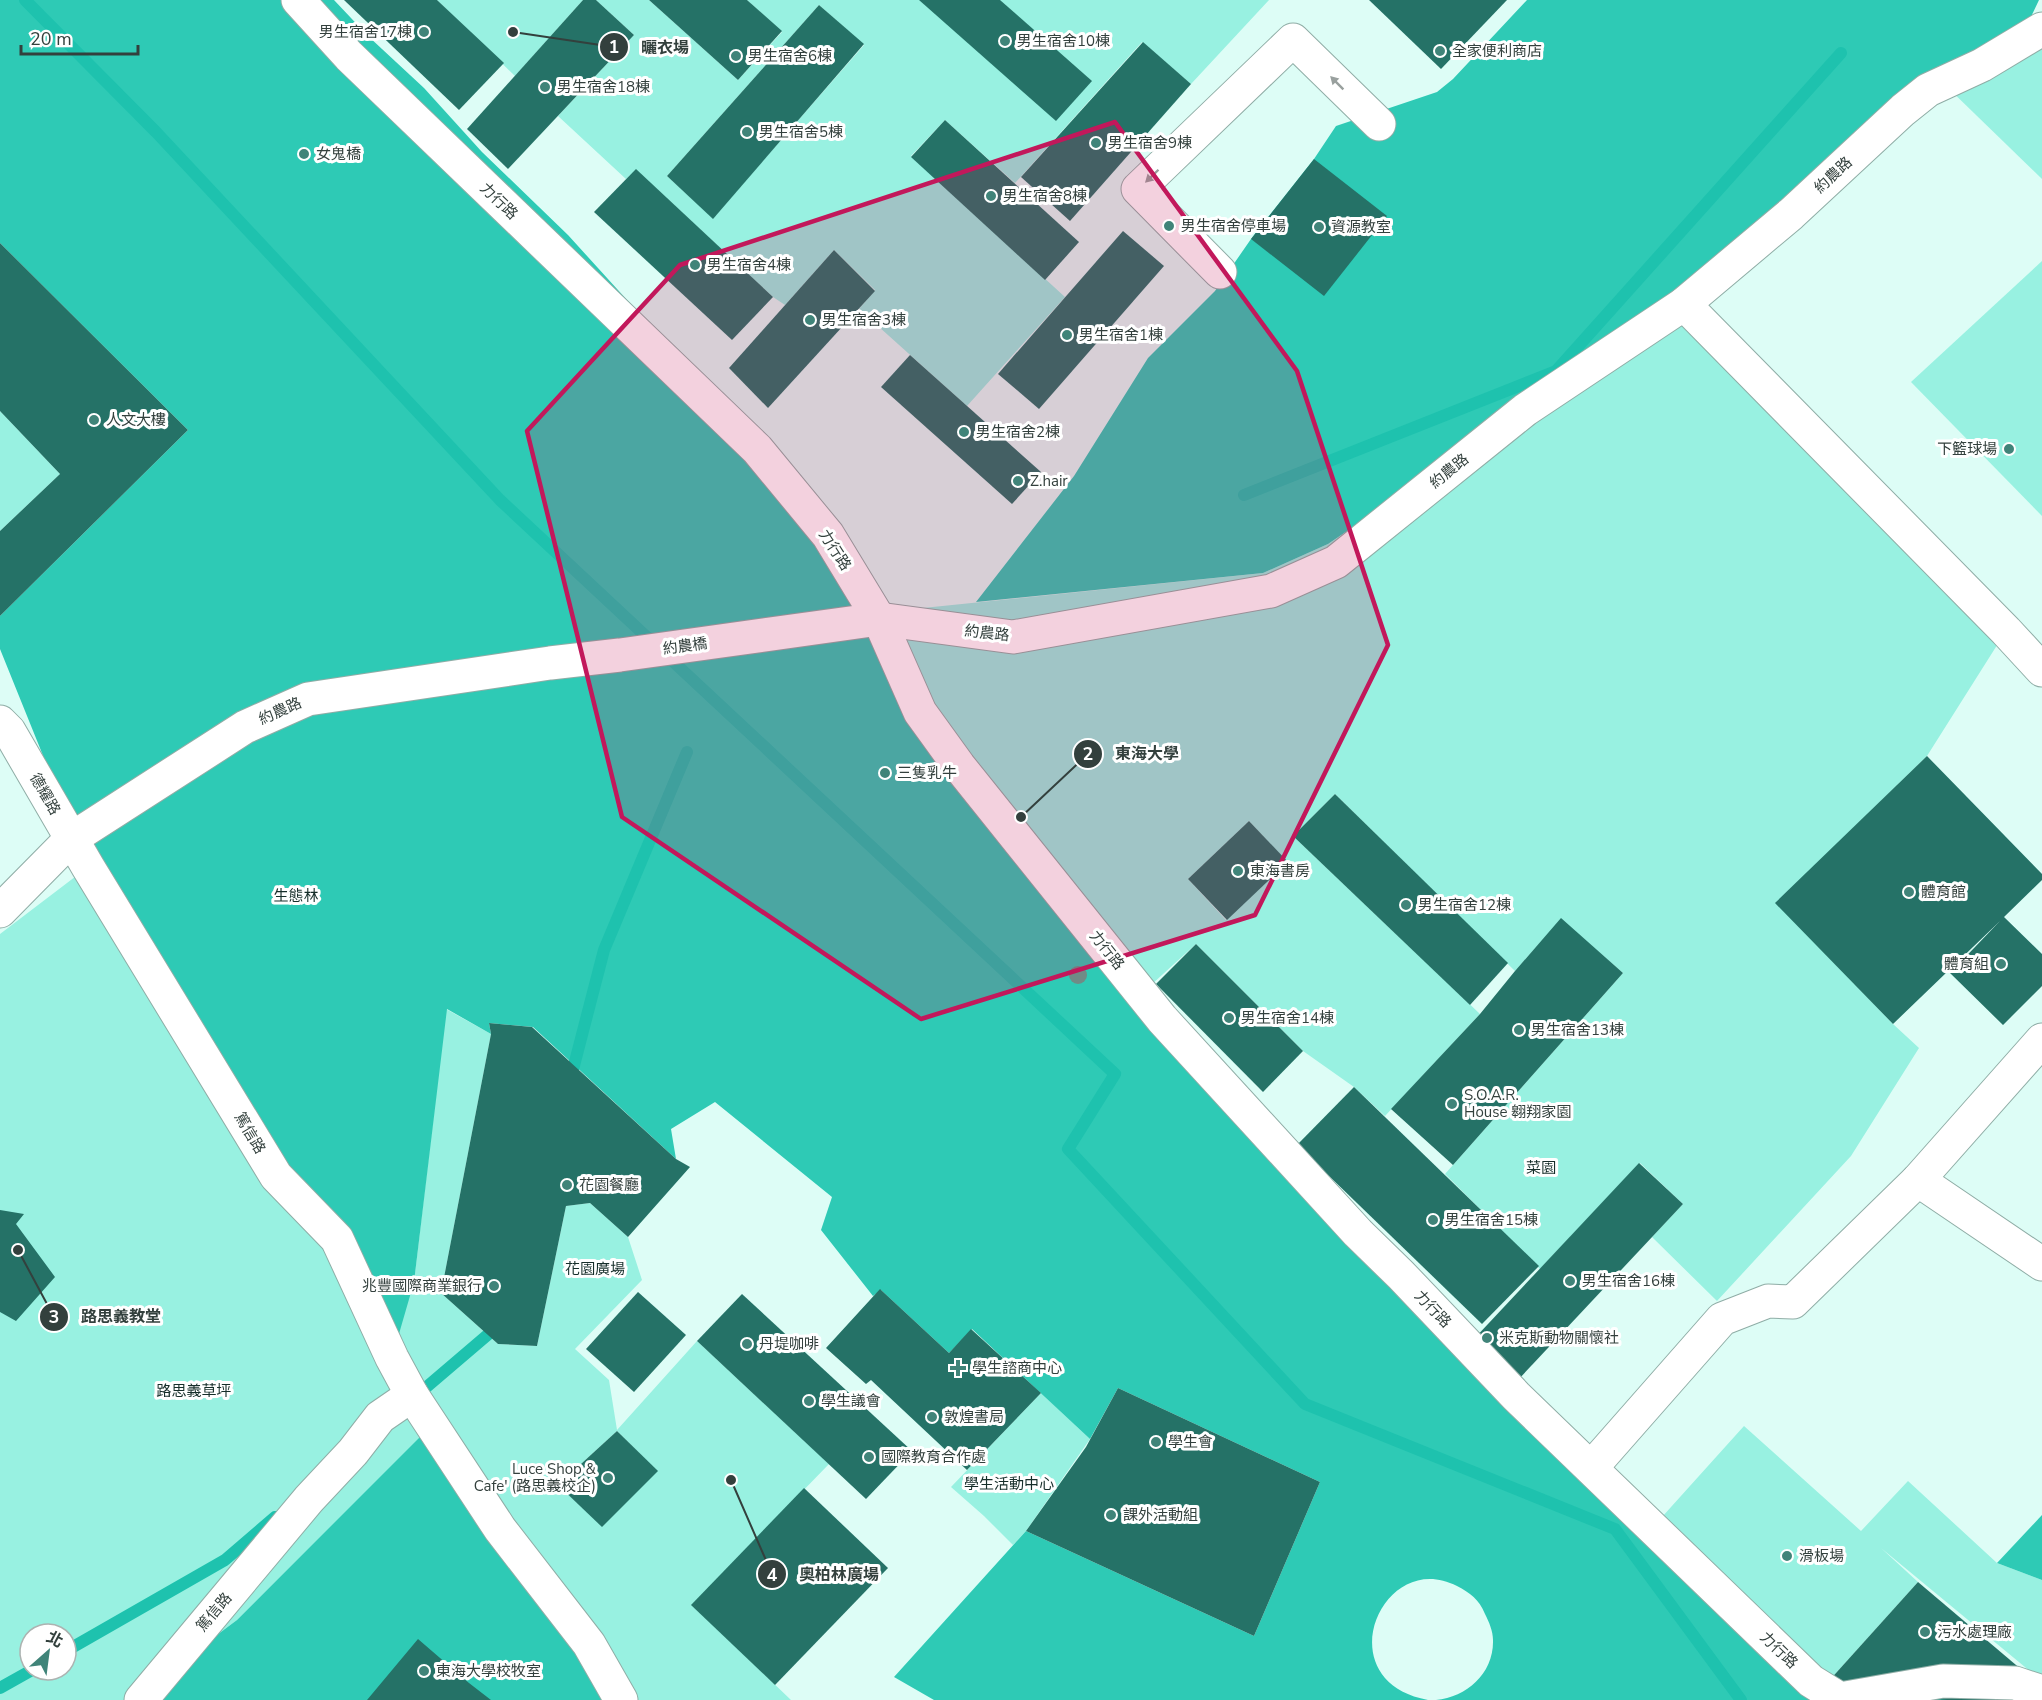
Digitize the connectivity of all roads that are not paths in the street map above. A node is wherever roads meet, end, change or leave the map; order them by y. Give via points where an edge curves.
1 (298, 0) edge
2 (2042, 29) edge
3 (1379, 124) dead end
4 (1220, 272) dead end
5 (1684, 304) junction
6 (879, 619) junction
7 (750, 637) joint
8 (620, 655) joint
9 (2042, 670) edge
10 (0, 722) edge
11 (71, 838) junction
12 (88, 867) joint
13 (0, 912) edge
14 (2042, 1040) edge
15 (1918, 1180) junction
16 (2042, 1264) edge
17 (419, 1404) junction
18 (1591, 1468) junction
19 (2042, 1692) edge
20 (141, 1700) edge
21 (621, 1700) edge

1 - 6 street, 力行路 via 357,64 757,449 828,535
2 - 5 street, 約農路 via 1916,99 1791,214
3 -> 4 street via 1293,40 1138,189
5 - 6 street, 約農路 via 1525,410 1336,562 1271,591 1013,637
5 - 9 street
6 - 7 street, 約農路
6 - 18 street, 力行路 via 920,712 1162,1019 1358,1233
7 - 8 street, 約農橋
8 - 11 street, 約農路 via 308,699 245,727
10 - 11 street, 德耀路
11 - 12 street, 德耀路
11 - 13 street, 約農路
12 - 17 street, 篤信路 via 276,1176 337,1239 392,1358
14 - 15 street
15 - 16 street
15 - 18 street via 1793,1302 1768,1301 1722,1319
17 - 20 street, 篤信路 via 380,1417
17 - 21 street, 篤信路 via 500,1529 589,1644
18 - 19 street, 力行路 via 1810,1681 1840,1700 1943,1681 2015,1683

